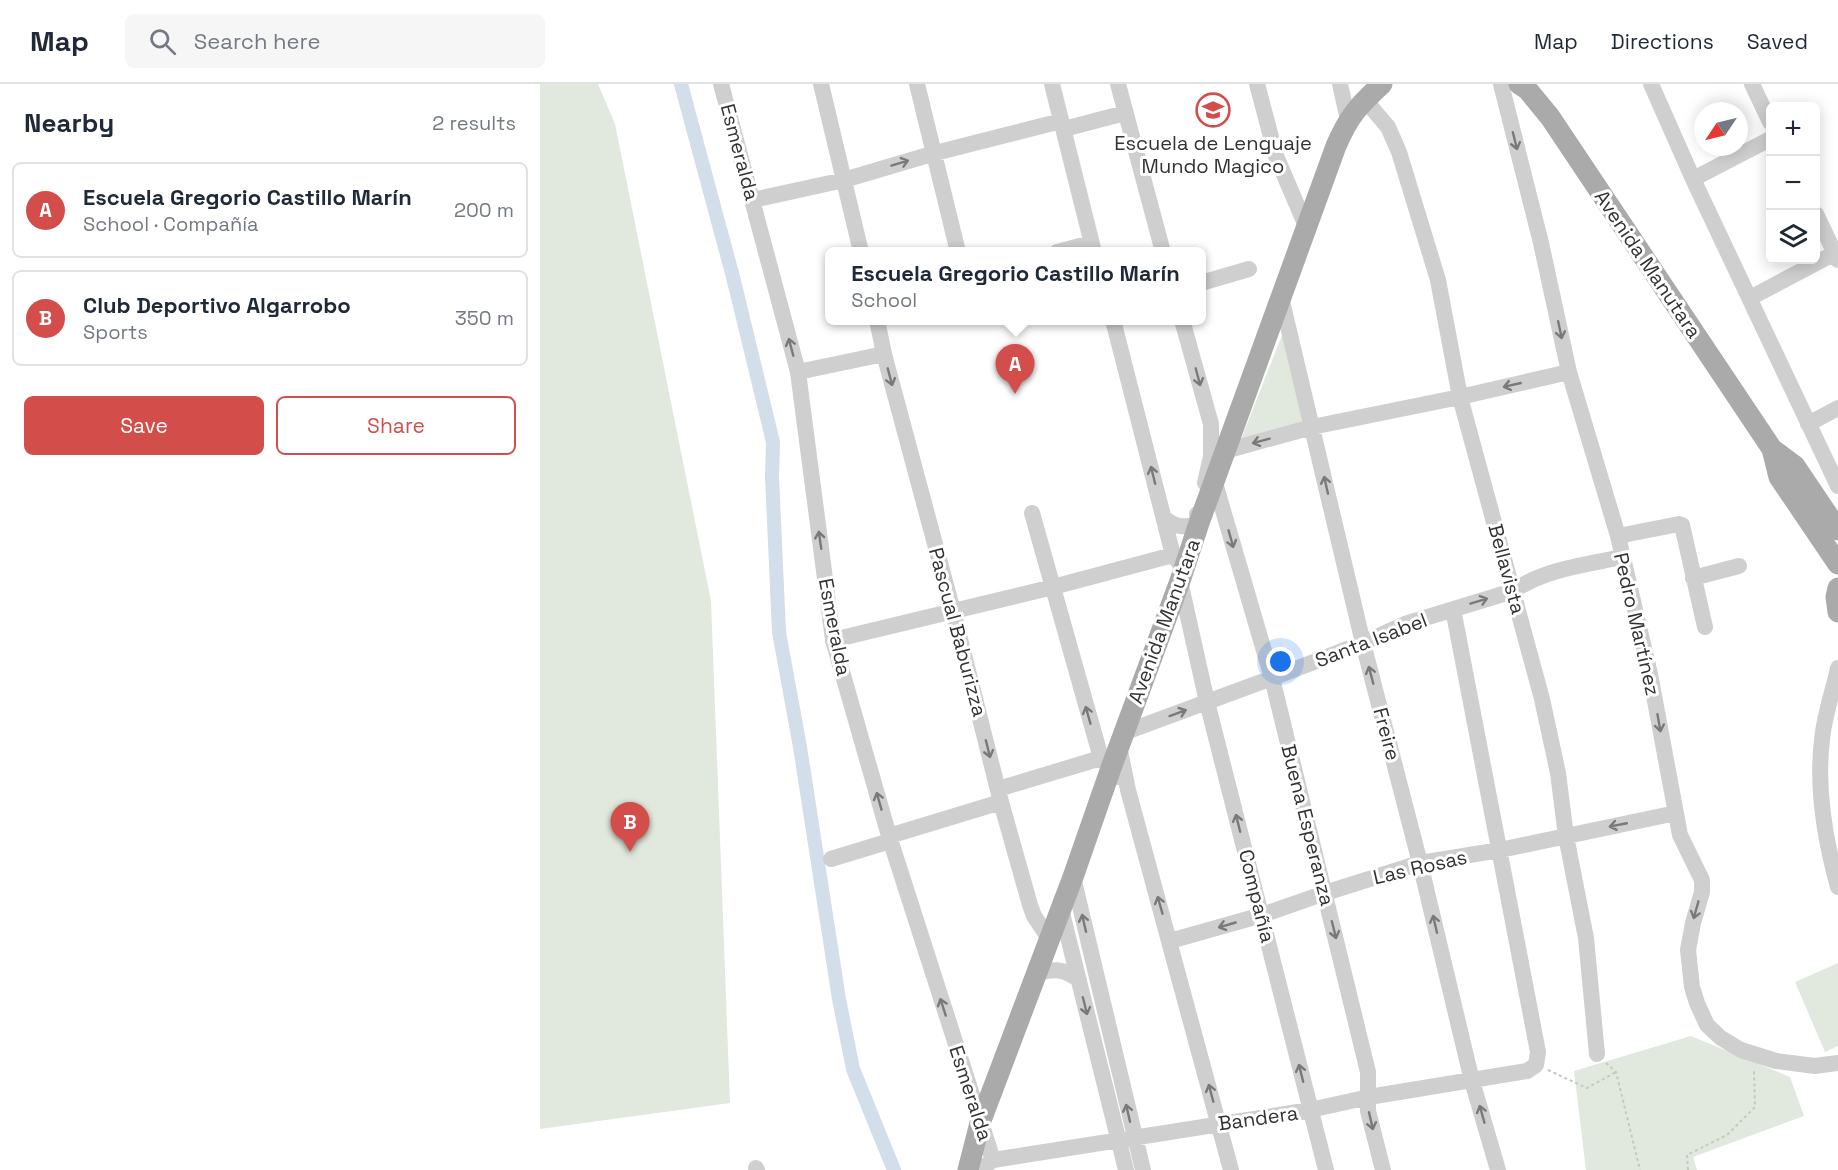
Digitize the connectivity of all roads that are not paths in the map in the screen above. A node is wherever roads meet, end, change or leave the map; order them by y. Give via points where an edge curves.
1 (721, 84) edge
2 (821, 84) edge
3 (917, 84) edge
4 (1052, 84) edge
5 (1118, 84) edge
6 (1257, 84) edge
7 (1340, 84) edge
8 (1382, 84) edge
9 (1501, 84) edge
10 (1519, 84) edge
11 (1651, 84) edge
12 (1752, 84) edge
13 (1365, 100) junction
14 (1125, 113) junction
15 (1766, 114) edge
16 (1348, 120) junction
17 (1063, 125) junction
18 (1766, 141) edge
19 (935, 153) junction
20 (1693, 179) junction
21 (844, 180) junction
22 (753, 200) junction
23 (1820, 224) edge
24 (1306, 226) junction
25 (860, 247) edge
26 (957, 247) edge
27 (1093, 247) edge
28 (1162, 247) edge
29 (1836, 256) edge
30 (1249, 269) dead end
31 (1206, 282) edge
32 (1281, 297) junction
33 (1750, 297) junction
34 (878, 325) edge
35 (1114, 325) edge
36 (1183, 325) edge
37 (884, 354) junction
38 (798, 372) junction
39 (1569, 372) junction
40 (1460, 398) junction
41 (1838, 408) edge
42 (1808, 424) junction
43 (1312, 427) junction
44 (1772, 449) junction
45 (1225, 451) junction
46 (1215, 483) junction
47 (1838, 486) edge
48 (1032, 513) dead end
49 (1164, 518) junction
50 (1199, 523) junction
51 (1838, 530) edge
52 (1618, 536) junction
53 (1622, 557) junction
54 (1838, 564) edge
55 (1739, 566) dead end
56 (1179, 568) junction
57 (1693, 578) junction
58 (1053, 587) junction
59 (1838, 588) edge
60 (1513, 591) junction
61 (1453, 609) junction
62 (953, 611) junction
63 (1838, 612) edge
64 (1168, 614) junction
65 (1189, 622) junction
66 (1705, 627) dead end
67 (833, 640) junction
68 (1363, 643) junction
69 (1837, 676) edge
70 (1272, 678) junction
71 (1207, 702) junction
72 (1121, 740) junction
73 (1106, 763) junction
74 (1128, 790) junction
75 (1000, 796) junction
76 (1676, 813) junction
77 (1566, 836) junction
78 (890, 838) junction
79 (1500, 850) junction
80 (831, 859) dead end
81 (1420, 863) junction
82 (1073, 878) junction
83 (1838, 887) edge
84 (1325, 893) junction
85 (1061, 909) junction
86 (1262, 915) junction
87 (1050, 940) junction
88 (1170, 941) junction
89 (1037, 974) junction
90 (1079, 980) junction
91 (1597, 1054) road end
92 (1838, 1063) edge
93 (1472, 1081) junction
94 (1369, 1097) junction
95 (1311, 1110) junction
96 (980, 1123) junction
97 (1219, 1123) junction
98 (1126, 1138) junction
99 (1000, 1164) edge
100 (968, 1170) edge
101 (1126, 1170) edge
102 (1143, 1170) edge
103 (1231, 1170) edge
104 (1326, 1170) edge
105 (1383, 1170) edge
106 (1498, 1170) edge

1 - 22 street, Esmeralda
2 - 21 street
3 - 19 street
4 - 17 street
5 - 14 street
6 - 24 street via 1276,156
7 - 16 street
8 - 13 main road, Avenida Manutara
9 -> 39 street, Pedro Martínez
10 - 44 main road, Avenida Manutara via 1550,117
11 - 20 street
12 - 15 street
13 - 16 main road, Avenida Manutara
13 - 40 street, Bellavista via 1388,127 1399,152 1438,280
14 - 17 street
14 - 28 street
16 - 24 main road, Avenida Manutara
17 - 19 street
17 - 27 street
18 - 20 street
21 -> 19 street
19 - 26 street
20 - 33 street
21 - 22 street
21 - 25 street
38 -> 22 street, Esmeralda
23 - 29 street
24 - 32 main road, Avenida Manutara
29 - 33 street
30 - 31 street
32 - 43 street, Freire
32 - 45 main road, Avenida Manutara
33 - 42 street
34 - 37 street, Pascual Baburizza
49 -> 35 street, Compañía
36 -> 50 street via 1211,432 1212,456 1197,507
37 - 38 street
37 -> 62 street, Pascual Baburizza
67 -> 38 street, Esmeralda
39 -> 40 street
39 - 52 street, Pedro Martínez
40 - 43 street
40 - 60 street, Bellavista
41 - 42 street
42 - 47 street
43 -> 45 street
68 -> 43 street, Freire
44 - 51 main road, Avenida Manutara via 1795,466
44 - 54 main road, Avenida Manutara via 1779,477
45 - 46 main road, Avenida Manutara
46 - 50 main road, Avenida Manutara
46 -> 70 street, Buena Esperanza
48 - 58 street
49 - 50 street via 1177,526
49 - 56 street, Compañía
50 - 56 main road, Avenida Manutara
52 - 53 street, Pedro Martínez
52 - 57 street via 1682,525
53 - 60 street, Santa Isabel via 1541,575
53 -> 76 street, Pedro Martínez via 1650,674
55 - 57 street
56 - 58 street
56 - 64 main road, Avenida Manutara
56 - 65 street, Compañía
57 - 66 street
58 - 62 street
73 -> 58 street
59 - 63 main road
61 -> 60 street, Santa Isabel
60 - 77 street, Bellavista via 1542,699
61 - 68 street, Santa Isabel
61 - 79 street
62 - 67 street
62 -> 75 street, Pascual Baburizza
64 - 65 street
64 - 72 main road, Avenida Manutara
65 - 71 street, Compañía
78 -> 67 street, Esmeralda
68 - 70 street, Santa Isabel
81 -> 68 street, Freire
69 - 83 street via 1821,741 1822,812
70 - 71 street, Santa Isabel
70 - 84 street, Buena Esperanza
72 -> 71 street, Santa Isabel
86 -> 71 street, Compañía
72 - 73 main road, Avenida Manutara
72 - 74 street
73 - 74 street
73 - 75 street
73 - 82 main road, Avenida Manutara
88 -> 74 street
75 - 78 street
75 - 87 street, Pascual Baburizza via 1034,916
76 -> 77 street, Las Rosas
76 -> 92 street, Pedro Martínez via 1680,835 1702,880 1688,950 1697,1004 1707,1025 1741,1050 1776,1061 1815,1066
77 - 79 street, Las Rosas
77 - 91 street, Bellavista via 1586,938
78 - 80 street
96 -> 78 street, Esmeralda
79 - 81 street, Las Rosas
79 - 93 street, Bandera via 1538,1052 1536,1065 1527,1071
81 - 84 street, Las Rosas
93 -> 81 street, Freire
82 - 85 main road, Avenida Manutara
98 -> 82 street
84 - 86 street, Las Rosas
84 -> 94 street, Buena Esperanza via 1368,1072
85 - 87 main road, Avenida Manutara
85 - 90 street
86 -> 88 street, Las Rosas
95 -> 86 street, Compañía
87 - 89 main road, Avenida Manutara
97 -> 88 street
89 - 90 street via 1055,969
89 - 96 main road, Avenida Manutara
90 -> 98 street
93 - 94 street, Bandera
106 -> 93 street, Freire
94 - 95 street, Bandera
94 -> 105 street, Buena Esperanza via 1368,1110
95 - 97 street, Bandera
95 - 104 street, Compañía
96 - 99 street, Esmeralda
96 - 100 main road, Avenida Manutara
97 - 98 street, Bandera
97 - 103 street
98 - 99 street, Bandera
98 - 101 street
98 - 102 street

